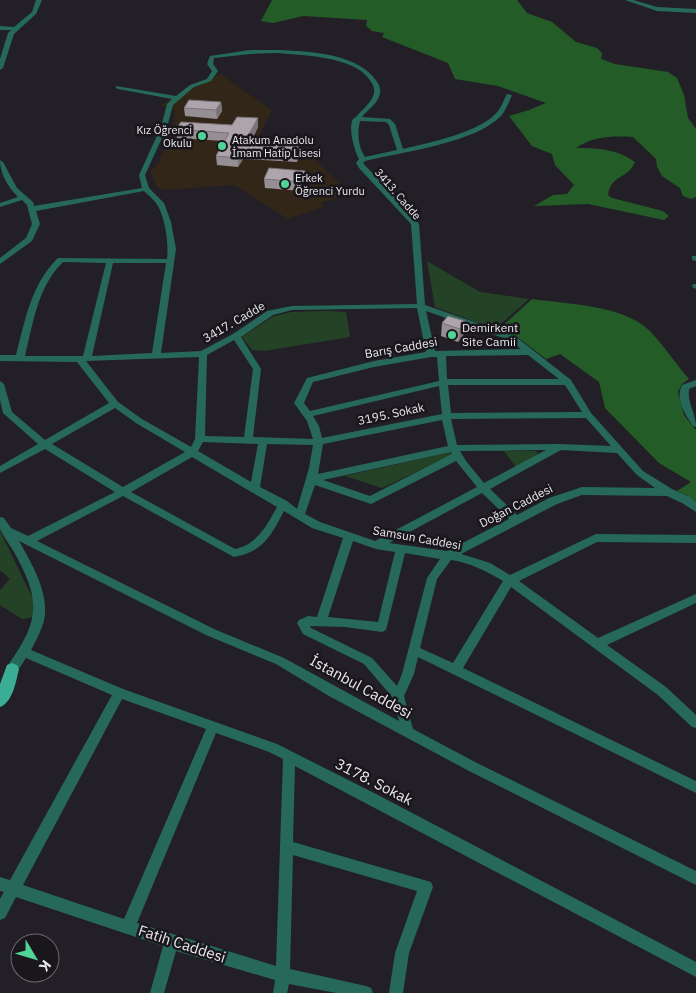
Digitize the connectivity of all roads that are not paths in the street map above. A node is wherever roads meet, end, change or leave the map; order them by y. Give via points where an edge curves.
1 (39, 0) edge
2 (628, 0) edge
3 (696, 11) edge
4 (0, 28) edge
5 (16, 29) junction
6 (0, 68) edge
7 (118, 87) dead end
8 (509, 94) dead end
9 (177, 98) junction
10 (356, 118) junction
11 (400, 150) junction
12 (363, 159) junction
13 (0, 162) edge
14 (146, 188) junction
15 (22, 198) junction
16 (0, 206) edge
17 (32, 209) junction
18 (110, 261) junction
19 (171, 261) junction
20 (0, 262) edge
21 (421, 306) junction
22 (236, 336) junction
23 (530, 352) junction
24 (203, 354) junction
25 (436, 354) junction
26 (156, 357) junction
27 (0, 358) edge
28 (20, 358) junction
29 (83, 358) junction
30 (445, 382) junction
31 (568, 382) junction
32 (696, 383) edge
33 (0, 384) edge
34 (115, 404) junction
35 (308, 414) junction
36 (588, 415) junction
37 (447, 416) junction
38 (696, 424) edge
39 (200, 438) junction
40 (248, 440) junction
41 (263, 440) junction
42 (318, 442) junction
43 (46, 445) junction
44 (559, 448) junction
45 (618, 450) junction
46 (193, 452) junction
47 (455, 452) junction
48 (0, 470) edge
49 (311, 479) junction
50 (255, 488) junction
51 (484, 488) junction
52 (123, 492) junction
53 (668, 492) junction
54 (283, 504) junction
55 (696, 508) edge
56 (300, 514) junction
57 (516, 520) junction
58 (0, 521) edge
59 (8, 531) junction
60 (349, 536) junction
61 (696, 539) edge
62 (28, 540) junction
63 (376, 545) junction
64 (401, 548) junction
65 (449, 555) junction
66 (510, 580) junction
67 (696, 598) edge
68 (321, 622) junction
69 (597, 644) junction
70 (414, 650) junction
71 (24, 652) junction
72 (12, 669) junction
73 (456, 669) junction
74 (0, 681) edge
75 (119, 693) junction
76 (398, 696) junction
77 (0, 700) edge
78 (695, 720) edge
79 (213, 727) junction
80 (408, 732) junction
81 (289, 756) junction
82 (696, 787) edge
83 (287, 847) junction
84 (696, 878) edge
85 (7, 887) edge
86 (0, 913) edge
87 (128, 926) junction
88 (170, 942) junction
89 (696, 970) edge
90 (283, 975) junction
91 (157, 993) edge
92 (280, 993) edge
93 (366, 993) edge
94 (396, 993) edge

1 - 5 street via 34,13
2 - 3 street via 657,9
4 - 5 street
5 - 6 street via 11,34
7 - 9 street
8 - 11 street via 499,113 487,123 464,134
9 - 10 street via 192,86 209,80 215,71 210,64 212,57 225,53 321,54 358,66 376,85 377,93 372,103
9 - 14 street via 170,104 142,175
10 - 11 street via 388,120
10 - 12 street, 3413. Cadde via 354,136
11 - 12 street
12 - 21 street, 3413. Cadde via 359,163 361,167 415,224
13 - 15 street
14 - 17 street
14 - 19 street via 160,203 167,222
15 - 16 street
15 - 17 street
17 - 20 street via 36,224 29,239
18 - 19 street
18 - 28 street via 60,260 55,265 39,291
18 - 29 street
19 - 26 street
21 - 22 street, 3417. Cadde via 292,308 270,313
21 - 23 street via 512,338
21 - 25 street, 3413. Cadde
22 - 24 street, 3417. Cadde
22 - 40 street via 258,369
23 - 25 street, Barış Caddesi
23 - 31 street
24 - 26 street, 3417. Cadde
24 - 39 street
25 - 30 street, 3413. Cadde
25 - 35 street, Barış Caddesi via 374,364 310,380 300,403
26 - 29 street, 3417. Cadde
27 - 28 street, 3417. Cadde
28 - 29 street, 3417. Cadde
29 - 34 street, Samsun Caddesi
30 - 31 street
30 - 35 street
30 - 37 street, 3413. Cadde
31 - 36 street
32 - 38 street via 685,386 683,394
33 - 43 street via 8,413
34 - 43 street
34 - 46 street, Samsun Caddesi
35 - 42 street, Barış Caddesi
36 - 37 street, 3195. Sokak
36 - 45 street
37 - 42 street, 3195. Sokak
37 - 47 street, 3413. Cadde
39 - 40 street, 3195. Sokak
39 - 46 street
40 - 41 street, 3195. Sokak
41 - 42 street, 3195. Sokak
41 - 50 street
42 - 49 street, Barış Caddesi
43 - 48 street
43 - 52 street
44 - 45 street
44 - 47 street
44 - 51 street
45 - 53 street via 640,473
46 - 50 street, Samsun Caddesi
46 - 52 street
47 - 49 street
47 - 49 street via 371,500
47 - 51 street
49 - 56 street, Barış Caddesi
50 - 54 street, Samsun Caddesi
51 - 57 street
51 - 63 street
52 - 54 street via 234,553 252,549 265,536
52 - 62 street
53 - 55 street
53 - 57 street, Doğan Caddesi via 582,491 553,501
54 - 56 street, Samsun Caddesi
56 - 60 street, Samsun Caddesi via 316,525
57 - 65 street, Doğan Caddesi
58 - 59 street
59 - 62 street, İstanbul Caddesi
59 - 71 street via 38,595 39,621
60 - 63 street, Samsun Caddesi
60 - 68 street
61 - 66 street via 596,538
62 - 80 street, İstanbul Caddesi via 210,632 280,661
63 - 64 street, Samsun Caddesi
64 - 65 street, Samsun Caddesi
64 - 68 street via 382,627
65 - 66 street, Samsun Caddesi via 486,566
65 - 70 street, Doğan Caddesi via 432,578
66 - 69 street, Samsun Caddesi
66 - 73 street
67 - 69 street
68 - 76 street via 308,621 303,626 307,631 368,661
69 - 78 street, Samsun Caddesi via 662,691
70 - 73 street
70 - 76 street, Doğan Caddesi
71 - 72 street
71 - 75 street, 3178. Sokak
72 - 74 main road
72 - 77 main road
73 - 82 street
75 - 79 street, 3178. Sokak
75 - 85 street
76 - 80 street
79 - 81 street, 3178. Sokak
79 - 87 street
80 - 84 street, İstanbul Caddesi via 501,782
81 - 83 street
81 - 89 street, 3178. Sokak
83 - 90 street
83 - 94 street via 426,887 402,953
85 - 86 street
85 - 87 street, Fatih Caddesi
87 - 88 street, Fatih Caddesi
88 - 90 street, Fatih Caddesi
88 - 91 street
90 - 92 street
90 - 93 street, Fatih Caddesi

